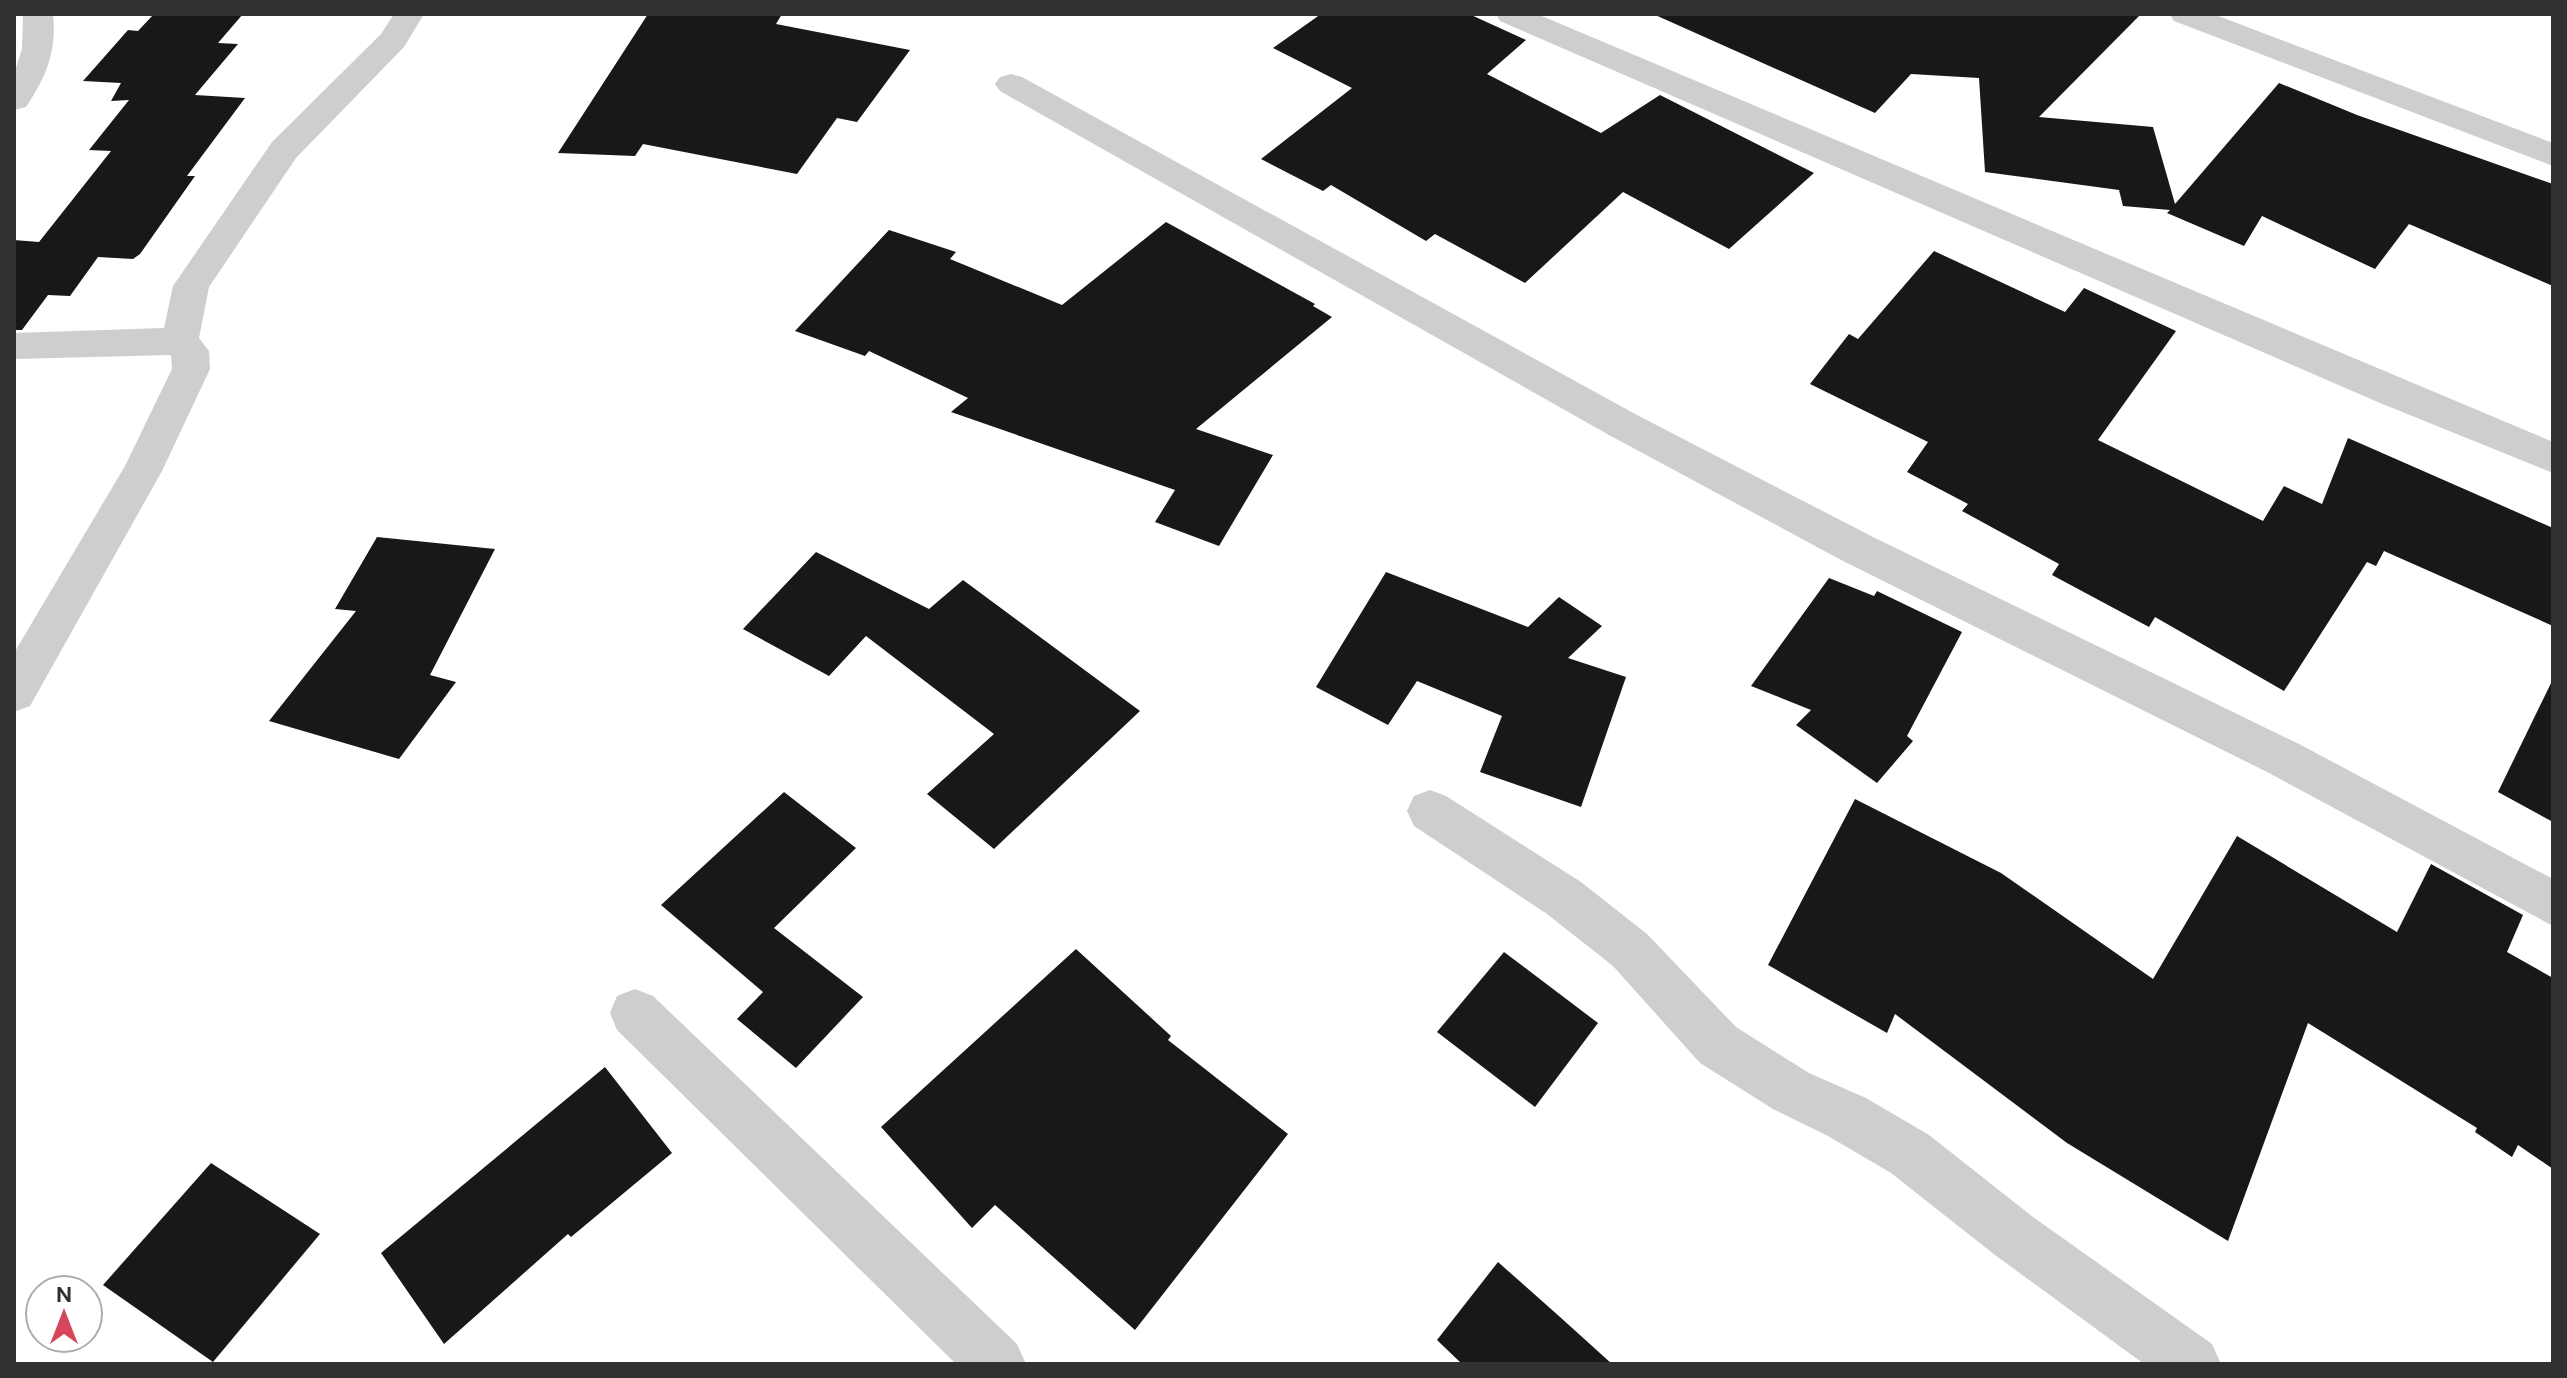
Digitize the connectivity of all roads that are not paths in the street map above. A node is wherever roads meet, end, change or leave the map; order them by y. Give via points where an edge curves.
1 (38, 14) edge
2 (409, 14) edge
3 (1511, 14) edge
4 (2185, 14) edge
5 (1011, 84) dead end
6 (14, 100) edge
7 (2552, 154) edge
8 (180, 341) junction
9 (14, 346) edge
10 (2553, 458) edge
11 (14, 693) edge
12 (1430, 811) dead end
13 (2553, 904) edge
14 (635, 1013) dead end
15 (997, 1364) edge
16 (2192, 1364) edge

1 - 6 street via 39,54
2 - 8 street via 393,40 284,150 191,286
3 - 10 street
4 - 7 street
5 - 13 street via 1637,433 1858,549 2283,758
8 - 9 street
8 - 11 street via 190,351 191,369 142,471
12 - 16 street via 1564,898 1630,950 1718,1045 1910,1154
14 - 15 street

